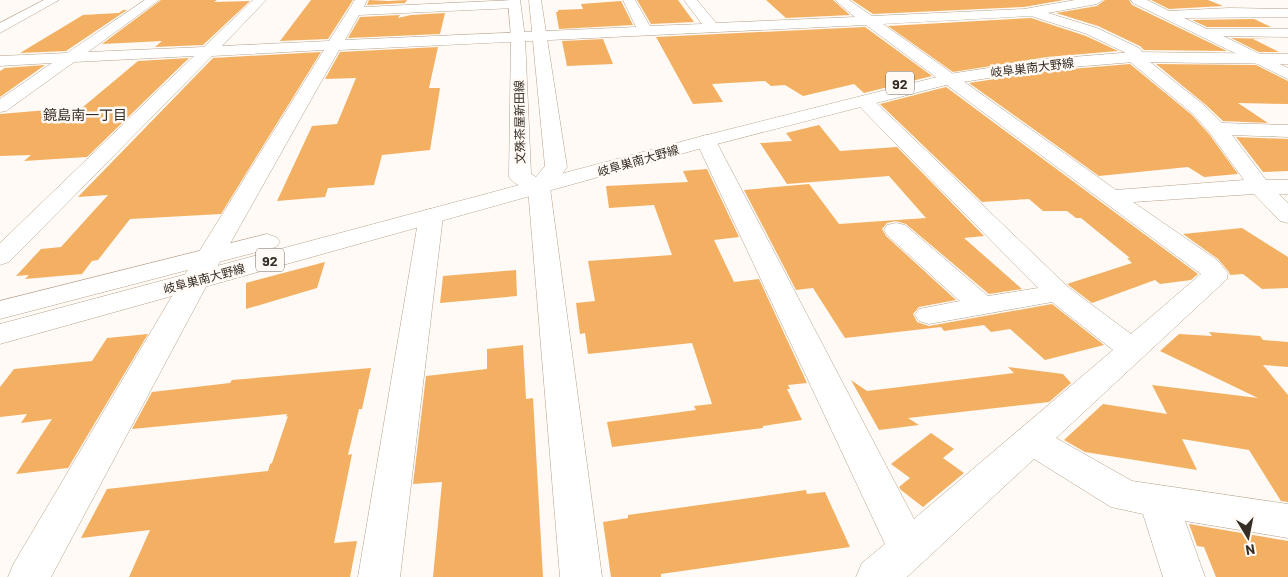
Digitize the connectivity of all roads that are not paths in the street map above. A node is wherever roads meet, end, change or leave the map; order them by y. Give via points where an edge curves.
1 (53, 0) edge
2 (153, 0) edge
3 (260, 0) edge
4 (535, 0) edge
5 (629, 0) edge
6 (690, 0) edge
7 (842, 0) edge
8 (1004, 0) edge
9 (1097, 0) edge
10 (1137, 0) edge
11 (1247, 0) edge
12 (514, 2) edge
13 (357, 5) edge
14 (1032, 12) junction
15 (1288, 13) edge
16 (1167, 14) junction
17 (870, 20) junction
18 (712, 28) junction
19 (0, 29) edge
20 (645, 31) junction
21 (1203, 32) junction
22 (1288, 33) edge
23 (539, 36) junction
24 (518, 37) junction
25 (334, 45) junction
26 (208, 51) junction
27 (1288, 53) edge
28 (1134, 54) junction
29 (1248, 54) junction
30 (71, 58) junction
31 (1288, 59) edge
32 (0, 61) edge
33 (1288, 74) edge
34 (945, 76) junction
35 (864, 101) junction
36 (0, 107) edge
37 (1217, 129) junction
38 (1288, 131) edge
39 (706, 141) junction
40 (538, 177) junction
41 (1260, 186) junction
42 (1288, 187) edge
43 (1111, 197) junction
44 (431, 216) junction
45 (1288, 216) edge
46 (896, 230) dead end
47 (0, 257) edge
48 (202, 269) junction
49 (1058, 293) junction
50 (982, 306) junction
51 (0, 310) edge
52 (929, 315) dead end
53 (0, 334) edge
54 (1132, 350) junction
55 (1030, 440) junction
56 (1158, 501) junction
57 (1288, 521) edge
58 (909, 550) junction
59 (29, 577) edge
60 (379, 577) edge
61 (581, 577) edge
62 (877, 577) edge
63 (1184, 577) edge

1 - 19 street
2 - 30 street
3 - 26 street
4 - 23 street, 文殊茶屋新田線
5 - 20 street
6 - 18 street
7 - 17 street
8 - 14 street
9 - 14 street
10 - 16 street
11 - 15 street
12 - 13 street
12 - 24 street, 文殊茶屋新田線
13 - 25 street
14 - 17 street
14 - 28 street via 1092,31
15 - 16 street
16 - 21 street
17 - 18 street
17 - 34 street
18 - 20 street
20 - 23 street
21 - 22 street
21 - 29 street
23 - 24 street
23 - 40 street, 文殊茶屋新田線
24 - 25 street
24 - 40 street, 文殊茶屋新田線
25 - 26 street
25 - 48 street
26 - 30 street
26 - 47 street
27 - 29 street, 岐阜巣南大野線 / 92
28 - 29 street, 岐阜巣南大野線 / 92
28 - 34 street, 岐阜巣南大野線 / 92
28 - 37 street
29 - 31 street, 岐阜巣南大野線 / 92
29 - 33 street
30 - 32 street
30 - 36 street
34 - 35 street, 岐阜巣南大野線 / 92
34 - 40 street, 岐阜巣南大野線 / 92
34 - 43 street
35 - 39 street, 岐阜巣南大野線 / 92
35 - 49 street
37 - 38 street
37 - 41 street
39 - 40 street, 岐阜巣南大野線 / 92
39 - 58 street
40 - 44 street, 岐阜巣南大野線 / 92
40 - 48 street, 岐阜巣南大野線 / 92
40 - 61 street
41 - 42 street
41 - 43 street
41 - 45 street
43 - 54 street via 1215,273 1213,279
44 - 48 street, 岐阜巣南大野線 / 92
44 - 60 street
46 - 50 street
48 - 51 street, 岐阜巣南大野線 / 92
48 - 53 street, 岐阜巣南大野線 / 92
48 - 59 street
49 - 50 street
49 - 54 street
50 - 52 street
54 - 55 street
55 - 56 street via 1125,496
55 - 58 street
56 - 57 street
56 - 63 street
58 - 62 street

